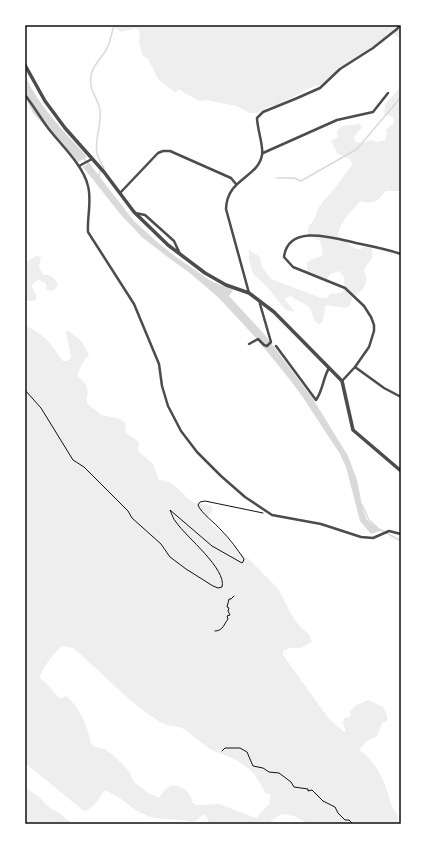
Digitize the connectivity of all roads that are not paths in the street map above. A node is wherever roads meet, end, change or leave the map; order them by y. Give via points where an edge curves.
1 (400, 25) edge
2 (25, 65) edge
3 (388, 93) dead end
4 (25, 94) edge
5 (263, 153) junction
6 (91, 159) junction
7 (79, 166) junction
8 (236, 184) junction
9 (120, 193) junction
10 (134, 212) junction
11 (180, 254) junction
12 (401, 254) edge
13 (249, 293) junction
14 (260, 301) junction
15 (249, 344) dead end
16 (276, 346) dead end
17 (355, 367) junction
18 (329, 368) junction
19 (342, 381) junction
20 (401, 397) edge
21 (401, 471) edge
22 (401, 534) edge

1 - 5 street via 373,48 340,69 320,88 263,112 257,118
2 - 6 street via 45,101
3 - 5 street via 372,112 337,120
4 - 7 street via 58,142
5 - 8 street via 259,164
6 - 7 street
6 - 9 street
7 - 22 street via 88,186 88,232 134,304 159,364 168,406 181,431 197,452 245,497 269,512 286,518 321,524 361,537 373,538 389,531
8 - 9 street via 230,178 163,150
8 - 13 street via 226,201 226,209
9 - 10 street
10 - 11 street
10 - 11 street via 145,216 174,241
11 - 13 street via 226,285
12 - 17 street via 320,235 292,240 287,246 284,257 293,267 345,288 368,312 374,331 369,347
13 - 14 street
14 - 15 street via 270,344 264,345 258,339
14 - 18 street
16 - 18 street via 316,400
17 - 19 street
17 - 20 street
18 - 19 street
19 - 21 street via 353,430

